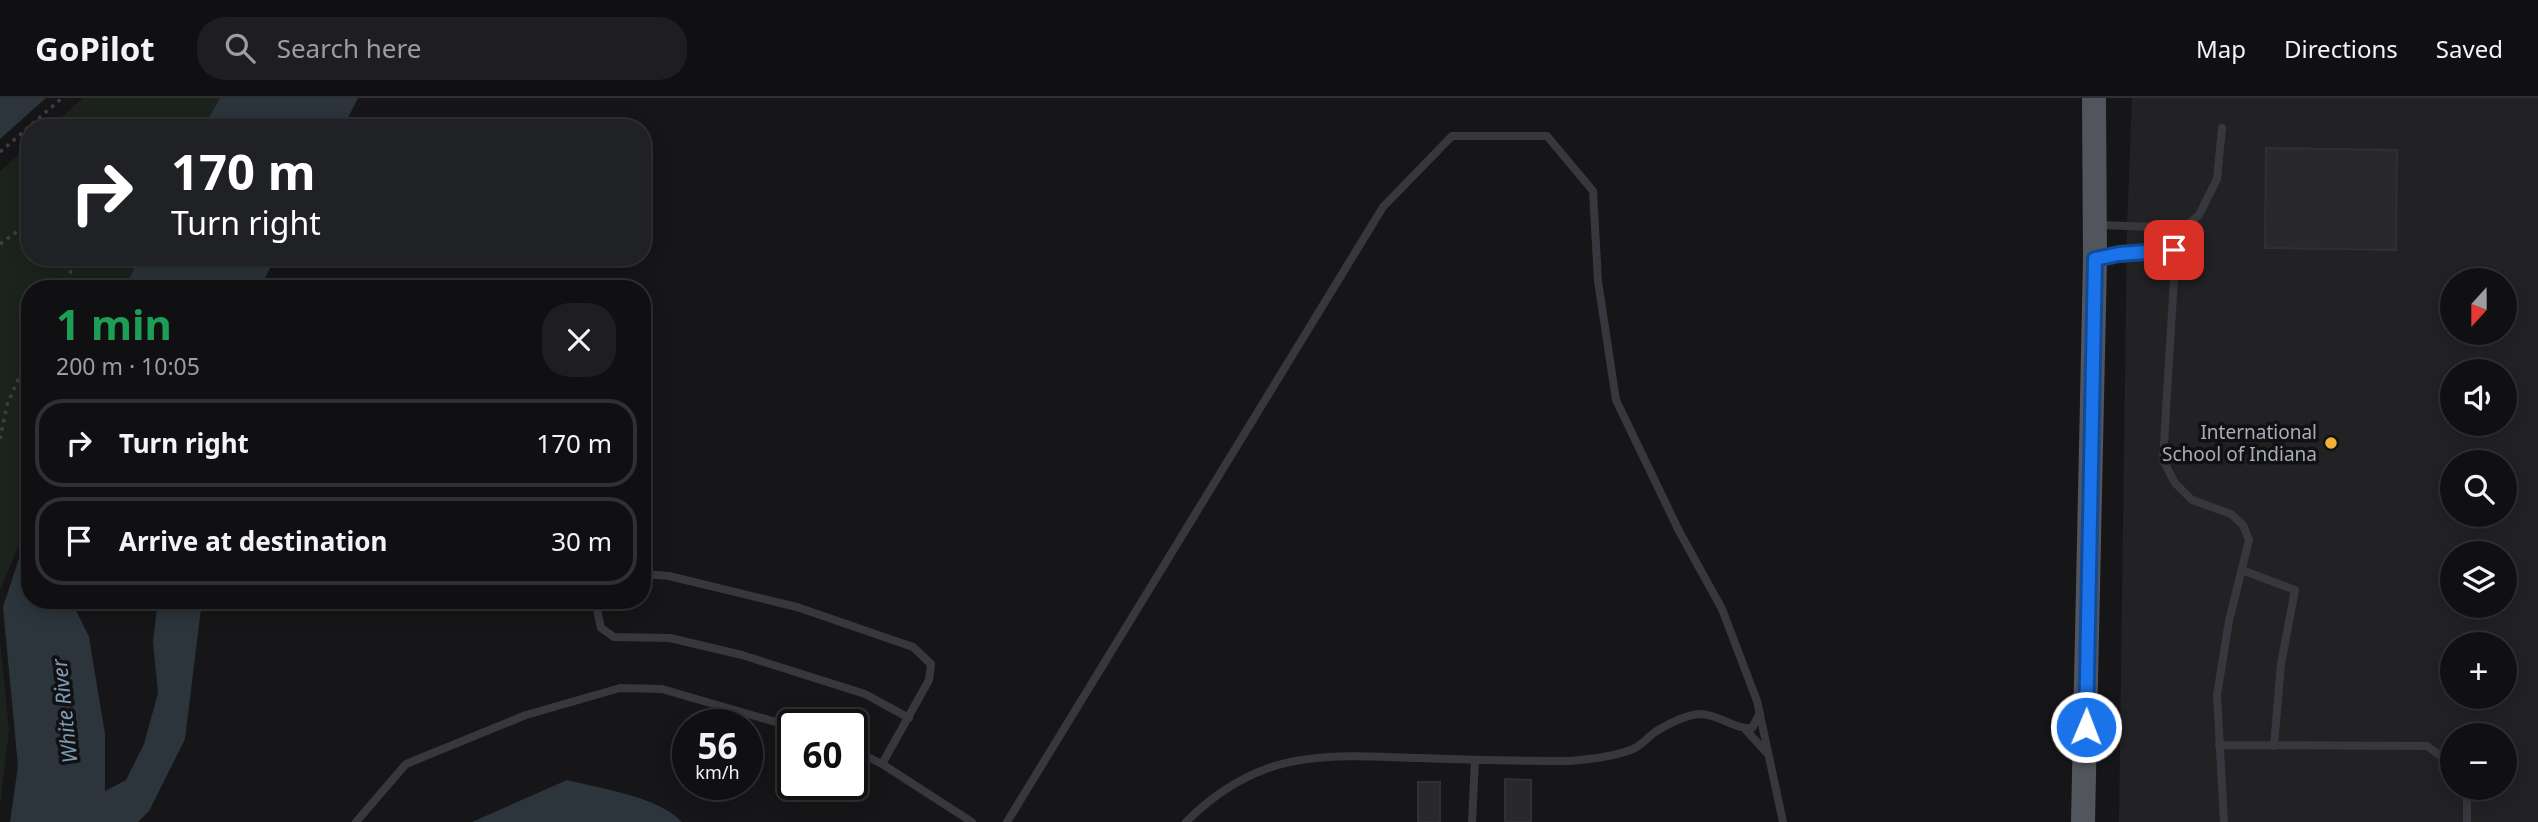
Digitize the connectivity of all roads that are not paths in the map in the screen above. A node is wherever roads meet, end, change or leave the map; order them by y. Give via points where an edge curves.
1 (2094, 98) edge
2 (2222, 128) dead end
3 (2095, 225) junction
4 (2184, 228) junction
5 (2174, 250) junction
6 (2095, 259) junction
7 (2242, 570) junction
8 (651, 575) edge
9 (597, 609) edge
10 (1760, 713) junction
11 (909, 718) junction
12 (777, 722) edge
13 (1745, 729) junction
14 (2219, 745) junction
15 (2274, 746) junction
16 (2440, 755) edge
17 (868, 757) edge
18 (1770, 758) junction
19 (1475, 760) junction
20 (882, 764) junction
21 (2467, 800) edge
22 (356, 822) edge
23 (972, 822) edge
24 (1007, 822) edge
25 (1186, 822) edge
26 (1472, 822) edge
27 (1783, 822) edge
28 (2084, 822) edge
29 (2224, 822) edge
30 (2467, 822) edge

1 - 3 main road
2 - 4 lane via 2217,179 2199,215
3 - 4 lane
3 - 6 main road
4 - 5 lane
5 - 6 lane
5 - 7 lane via 2163,460 2175,483 2192,500 2231,514 2243,525 2249,540
6 - 28 main road
7 - 14 lane via 2217,695
7 - 15 lane via 2295,590 2281,664
8 - 11 lane via 797,607 913,647 931,664 929,680
9 - 11 lane via 601,628 614,637 670,638 742,655 865,694
10 - 13 lane via 1752,728
10 - 18 lane
10 - 24 lane via 1722,609 1616,400 1598,281 1593,191 1548,136 1452,136 1383,207
11 - 20 lane
12 - 22 lane via 662,689 620,688 526,715 406,764
13 - 18 lane
13 - 19 lane via 1700,714 1677,720 1636,748 1604,757
14 - 15 lane
14 - 29 lane
15 - 16 lane via 2427,746
17 - 20 lane
18 - 27 lane
19 - 25 lane via 1335,756 1296,762 1266,769 1233,785
19 - 26 lane
20 - 23 lane
21 - 30 lane

